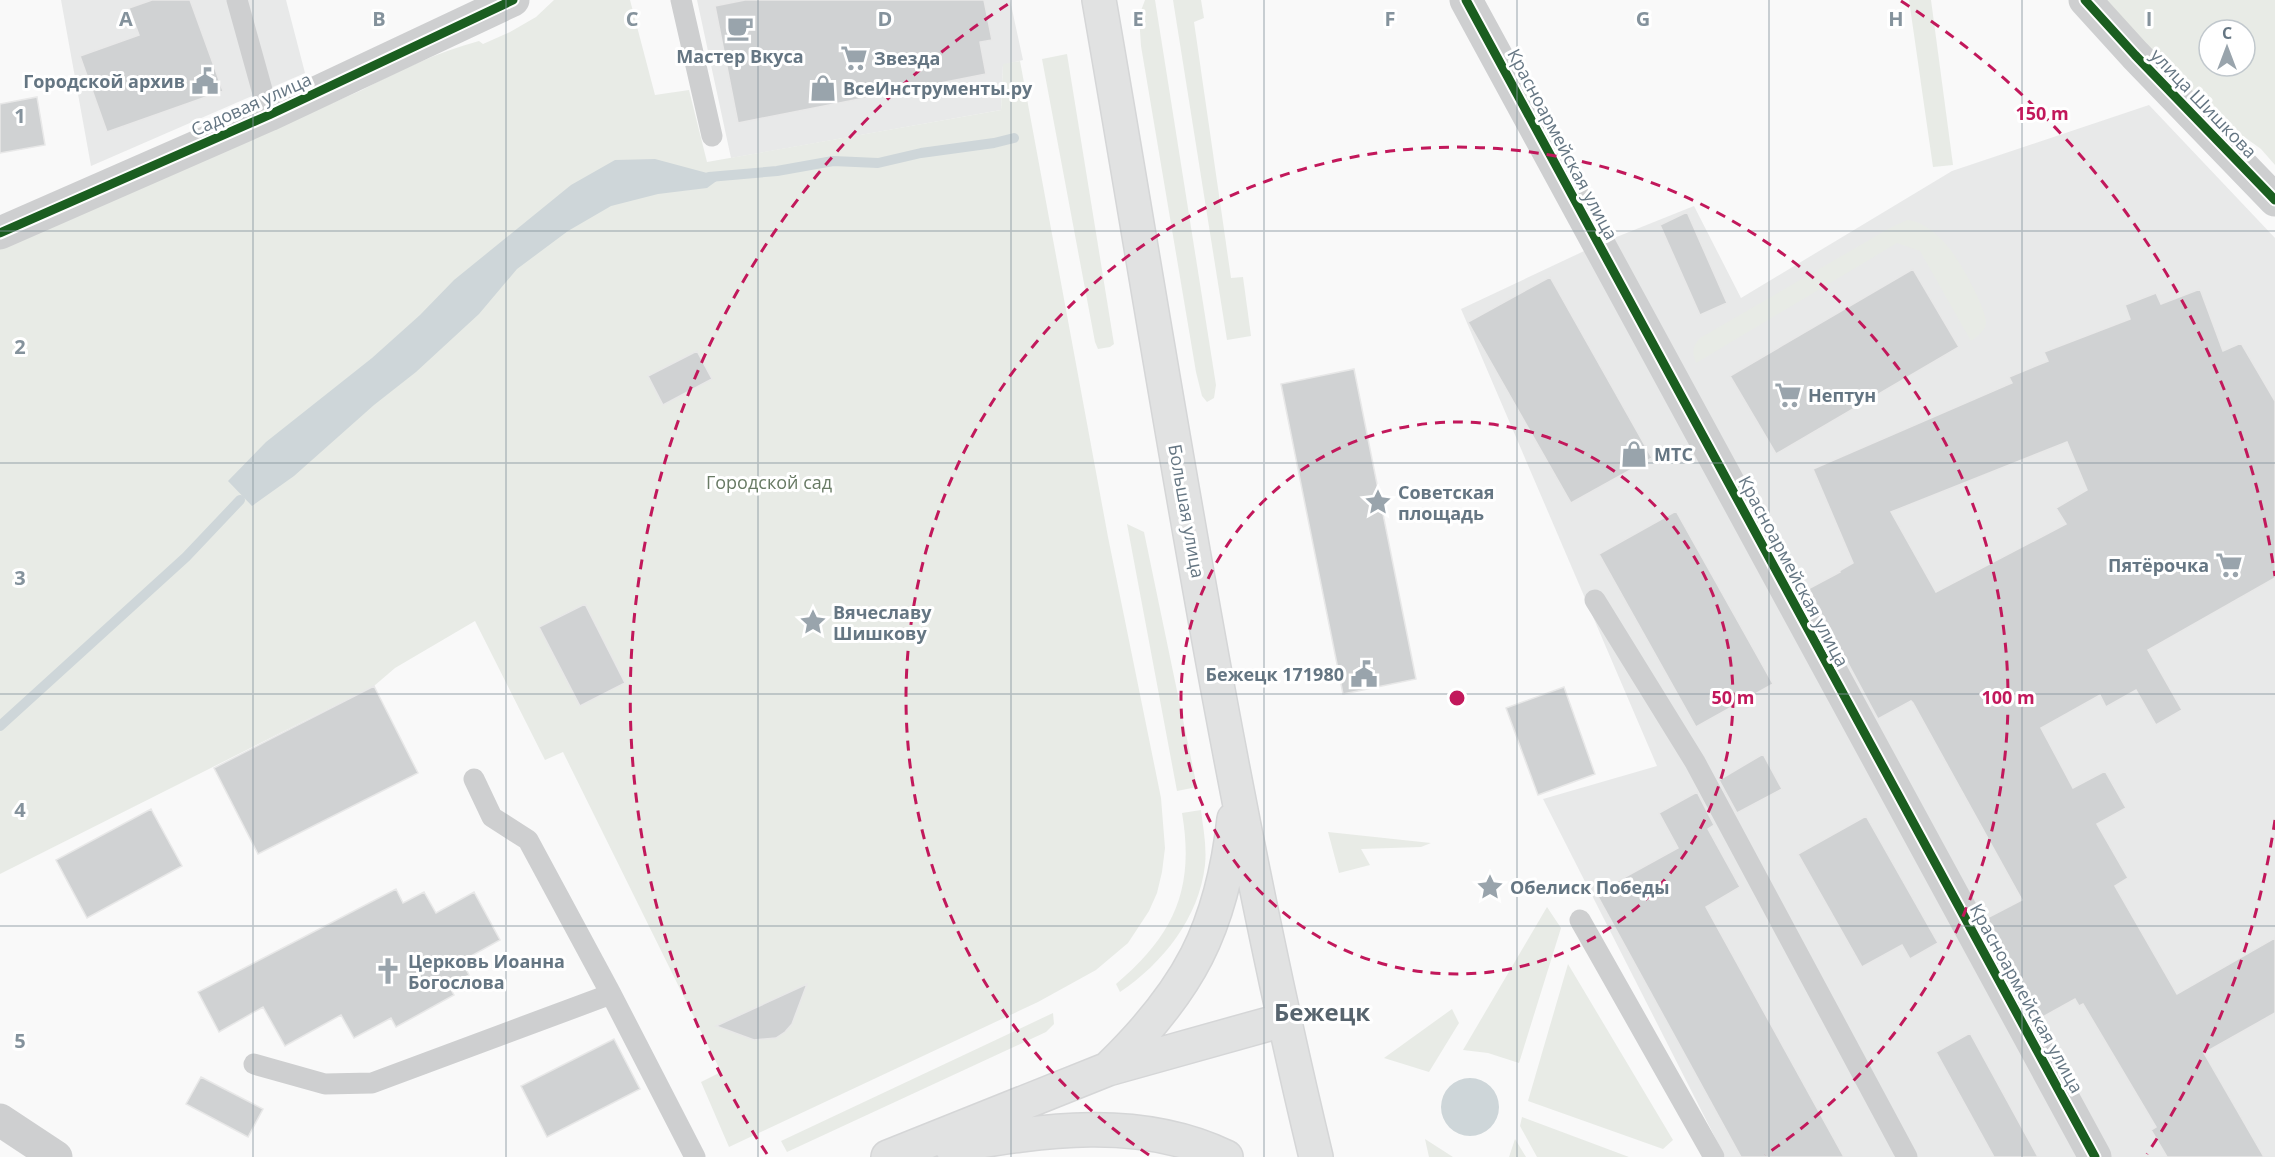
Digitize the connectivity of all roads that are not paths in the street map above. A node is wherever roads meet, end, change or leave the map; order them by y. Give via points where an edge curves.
1 (237, 0) edge
2 (513, 0) edge
3 (681, 0) edge
4 (1099, 0) edge
5 (1466, 0) edge
6 (2085, 0) edge
7 (269, 115) junction
8 (712, 136) dead end
9 (2275, 200) edge
10 (0, 233) edge
11 (1595, 600) dead end
12 (474, 779) dead end
13 (1236, 794) junction
14 (1580, 920) dead end
15 (611, 994) junction
16 (1283, 1020) junction
17 (254, 1064) dead end
18 (1108, 1069) junction
19 (0, 1120) edge
20 (889, 1156) edge
21 (56, 1157) edge
22 (695, 1157) edge
23 (1226, 1157) edge
24 (1316, 1157) edge
25 (1714, 1157) edge
26 (1907, 1157) edge
27 (2095, 1157) edge

1 - 7 lane
2 - 7 street, Садовая улица
3 - 8 lane
4 - 13 main road, Большая улица
5 - 27 street, Красноармейская улица
6 - 9 street, улица Шишкова
7 - 10 street, Садовая улица
11 - 26 lane via 1695,762
12 - 15 lane via 492,817 528,840
13 - 16 main road, Большая улица
13 - 18 main road via 1231,844 1212,926 1161,1013
14 - 25 lane
15 - 17 lane via 372,1083 325,1084
15 - 22 lane
16 - 18 main road
16 - 24 main road, Большая улица
18 - 20 main road
19 - 21 street
20 - 23 main road via 986,1140 1104,1129 1172,1137

